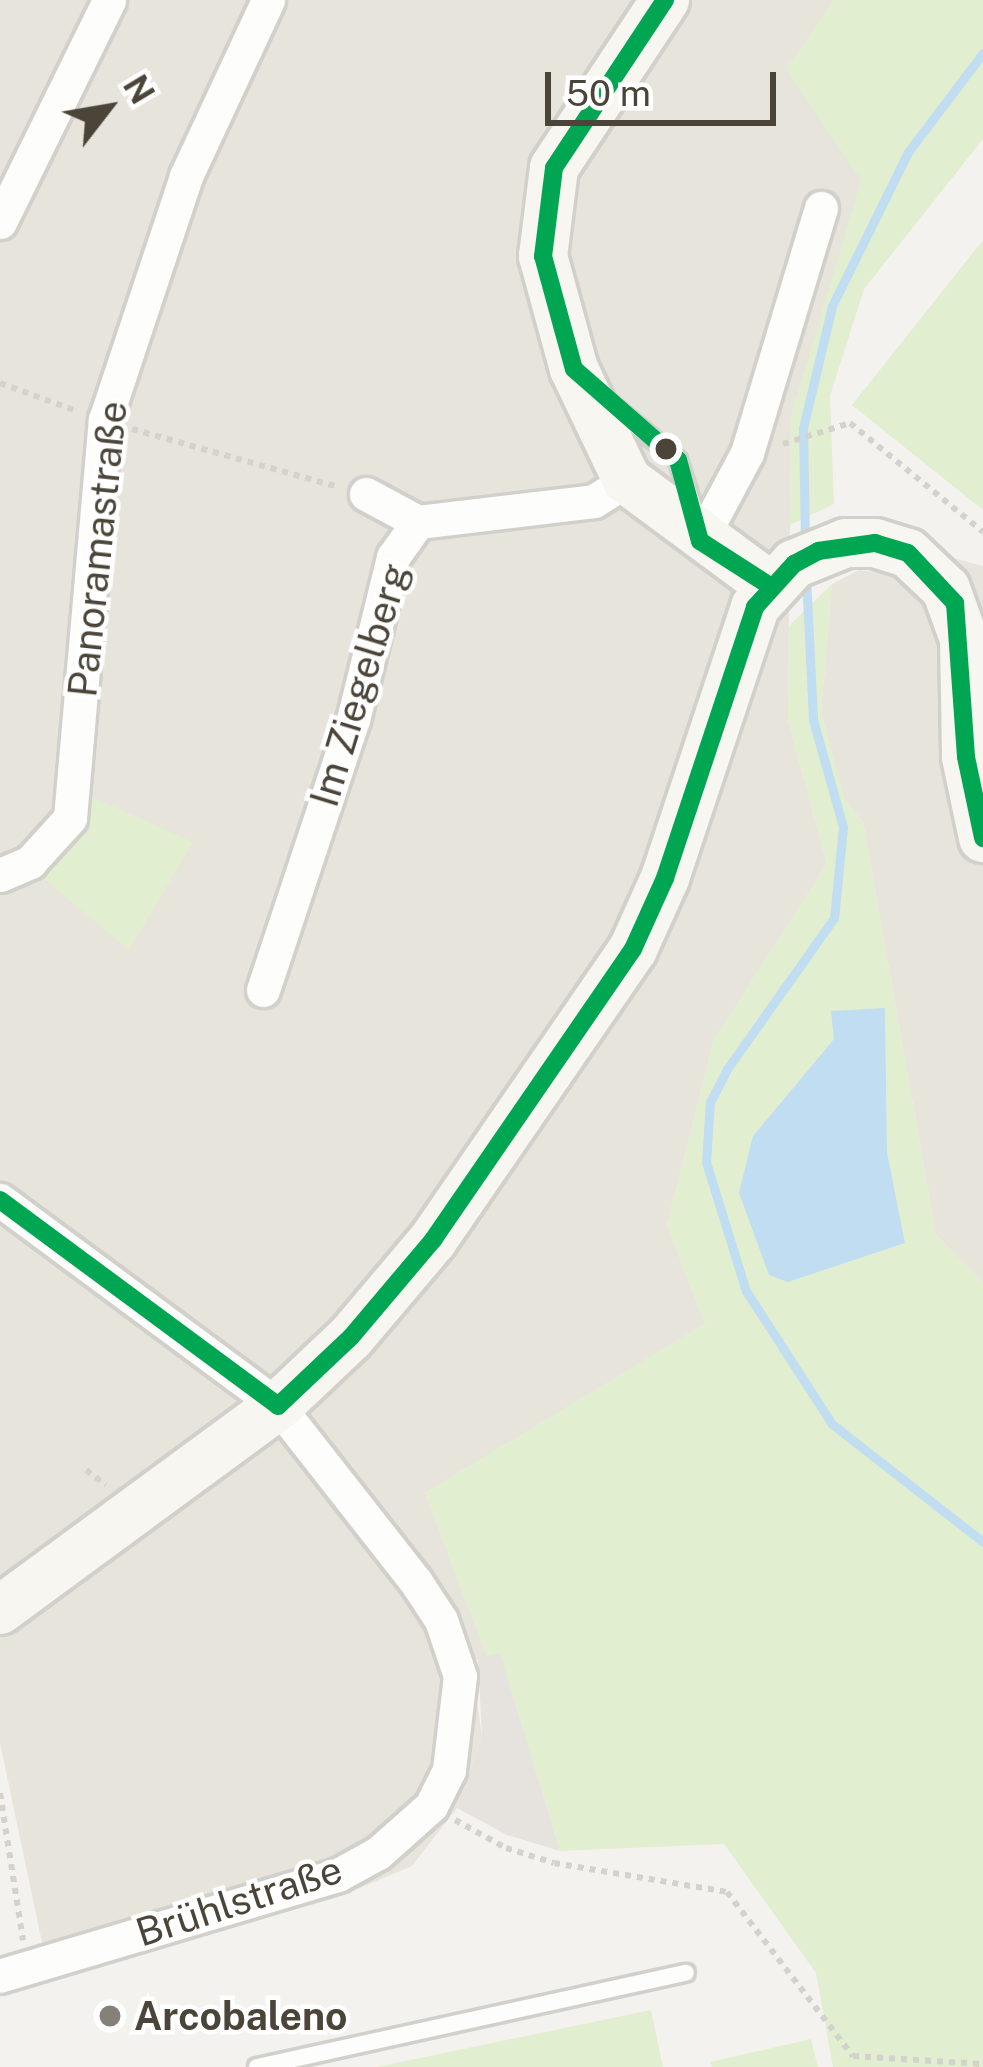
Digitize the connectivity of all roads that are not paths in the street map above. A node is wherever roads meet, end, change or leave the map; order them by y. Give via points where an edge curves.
1 (109, 0) edge
2 (268, 0) edge
3 (664, 0) edge
4 (821, 208) dead end
5 (0, 222) edge
6 (574, 369) junction
7 (628, 480) junction
8 (366, 494) road end
9 (418, 522) junction
10 (700, 541) junction
11 (766, 592) junction
12 (969, 598) edge
13 (983, 838) edge
14 (0, 875) edge
15 (263, 990) dead end
16 (0, 1200) edge
17 (278, 1406) junction
18 (0, 1610) edge
19 (14, 1972) edge
20 (686, 1973) dead end
21 (256, 2067) edge

1 - 5 street
2 - 14 street, Panoramastraße via 186,176 105,420 70,818 31,862
3 - 6 main road via 572,134 544,205 543,256
4 - 10 street via 747,453
6 - 7 main road
6 - 10 lane via 678,460
7 - 9 street, Im Ziegelberg via 593,501
7 - 10 main road
8 - 9 street
9 - 15 street, Im Ziegelberg via 393,557 353,720
10 - 11 main road
11 - 12 main road via 818,551 846,543 908,553
11 - 17 main road via 632,949 433,1240 351,1337
12 - 13 main road via 966,758
16 - 17 street, Brühlstraße
17 - 18 main road
17 - 19 street, Brühlstraße via 377,1528 454,1650 459,1724 431,1806 378,1853 338,1875
20 - 21 lane

